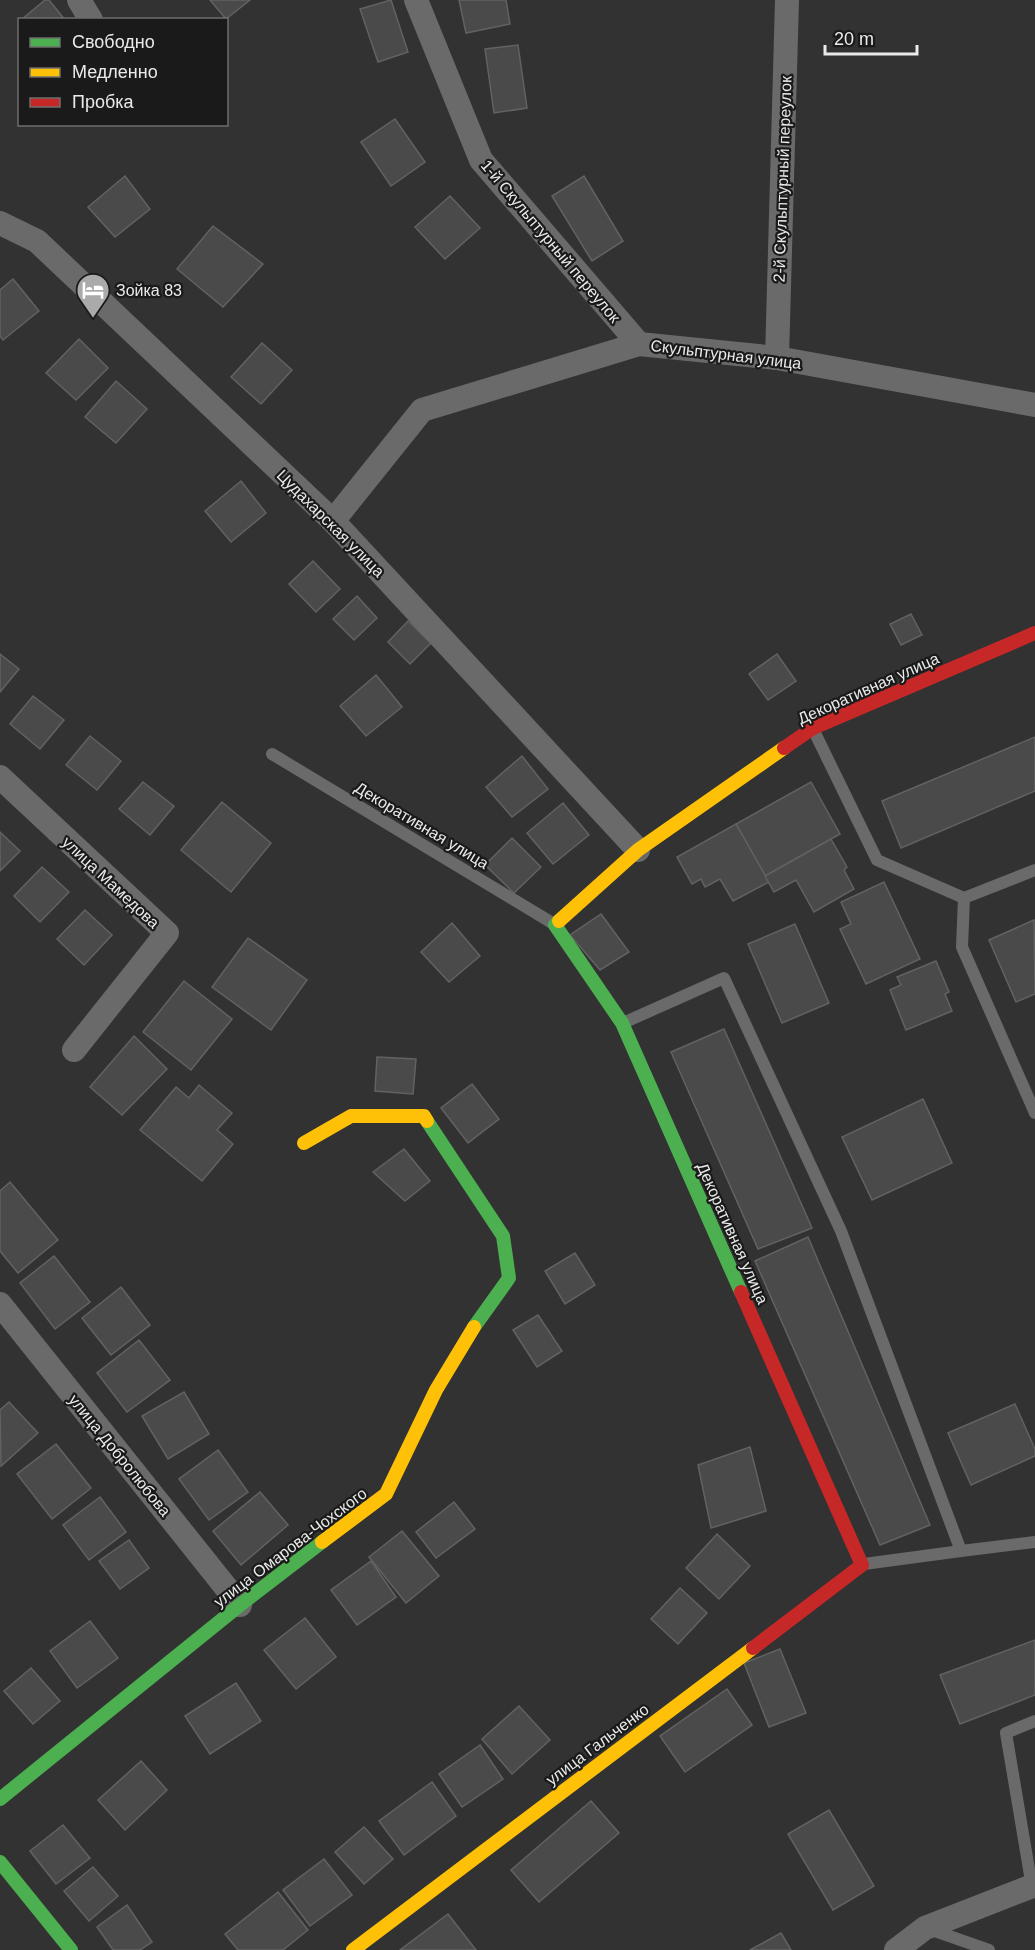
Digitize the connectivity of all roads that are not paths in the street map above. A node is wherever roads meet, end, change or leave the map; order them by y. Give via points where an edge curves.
1 (79, 0) edge
2 (416, 0) edge
3 (787, 0) edge
4 (90, 18) edge
5 (0, 224) edge
6 (639, 344) junction
7 (777, 358) junction
8 (1035, 405) edge
9 (333, 521) junction
10 (1035, 633) edge
11 (813, 728) junction
12 (272, 754) dead end
13 (0, 777) edge
14 (638, 850) junction
15 (1035, 870) edge
16 (964, 898) junction
17 (555, 925) junction
18 (622, 1023) junction
19 (74, 1050) dead end
20 (1035, 1113) edge
21 (304, 1143) dead end
22 (0, 1304) edge
23 (1035, 1542) edge
24 (961, 1551) junction
25 (862, 1565) junction
26 (240, 1605) junction
27 (1035, 1721) edge
28 (0, 1799) edge
29 (0, 1862) edge
30 (1034, 1886) edge
31 (925, 1928) junction
32 (71, 1950) edge
33 (353, 1950) edge
34 (896, 1950) edge
35 (989, 1950) edge

1 - 4 street
2 - 6 street, 1-й Скульптурный переулок via 481,160
3 - 7 street, 2-й Скульптурный переулок
5 - 9 street, Цудахарская улица via 37,241
6 - 7 street, Скульптурная улица
6 - 9 street, Скульптурная улица via 422,410
7 - 8 street, Скульптурная улица
9 - 14 street, Цудахарская улица
10 - 11 street, Декоративная улица
11 - 14 street, Декоративная улица
11 - 16 lane via 877,860
12 - 17 lane, Декоративная улица
13 - 19 street, улица Мамедова via 167,933
14 - 17 street, Декоративная улица
15 - 16 lane
16 - 20 lane via 962,947
17 - 18 street, Декоративная улица
18 - 24 lane via 724,978 841,1231
18 - 25 street, Декоративная улица
21 - 26 street, улица Омарова-Чохского via 351,1116 424,1116 503,1236 509,1278 436,1390 386,1494
22 - 26 street, улица Добролюбова
23 - 24 lane
24 - 25 lane
25 - 33 street, улица Гальченко
26 - 28 street, улица Омарова-Чохского
27 - 30 lane via 1006,1733
29 - 32 street
30 - 31 street
31 - 34 street
31 - 35 lane

